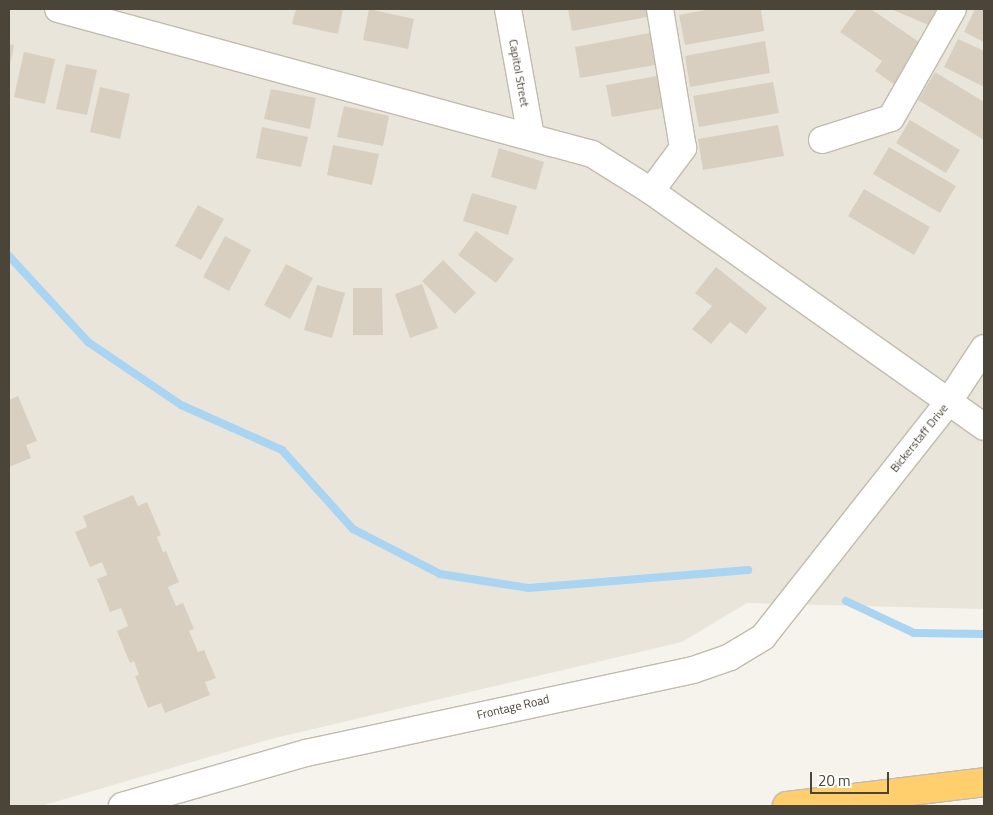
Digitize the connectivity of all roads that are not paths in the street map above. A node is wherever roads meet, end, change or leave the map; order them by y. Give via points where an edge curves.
1 (508, 9) edge
2 (660, 9) edge
3 (953, 9) edge
4 (73, 11) edge
5 (531, 137) junction
6 (822, 140) dead end
7 (651, 191) junction
8 (984, 348) edge
9 (947, 404) junction
10 (984, 427) edge
11 (849, 524) joint
12 (984, 772) edge
13 (984, 782) edge
14 (907, 789) junction
15 (122, 806) edge
16 (787, 806) edge

1 - 5 street, Capitol Street
2 - 7 street via 683,148
3 - 6 street via 891,118
4 - 5 street
5 - 7 street via 592,154
7 - 9 street
8 - 9 street, Bickerstaff Drive
9 - 10 street
9 - 11 street, Bickerstaff Drive
11 - 15 street, Frontage Road via 763,637 730,657 693,670 306,753
12 - 14 highway
13 - 14 highway
14 - 16 highway

